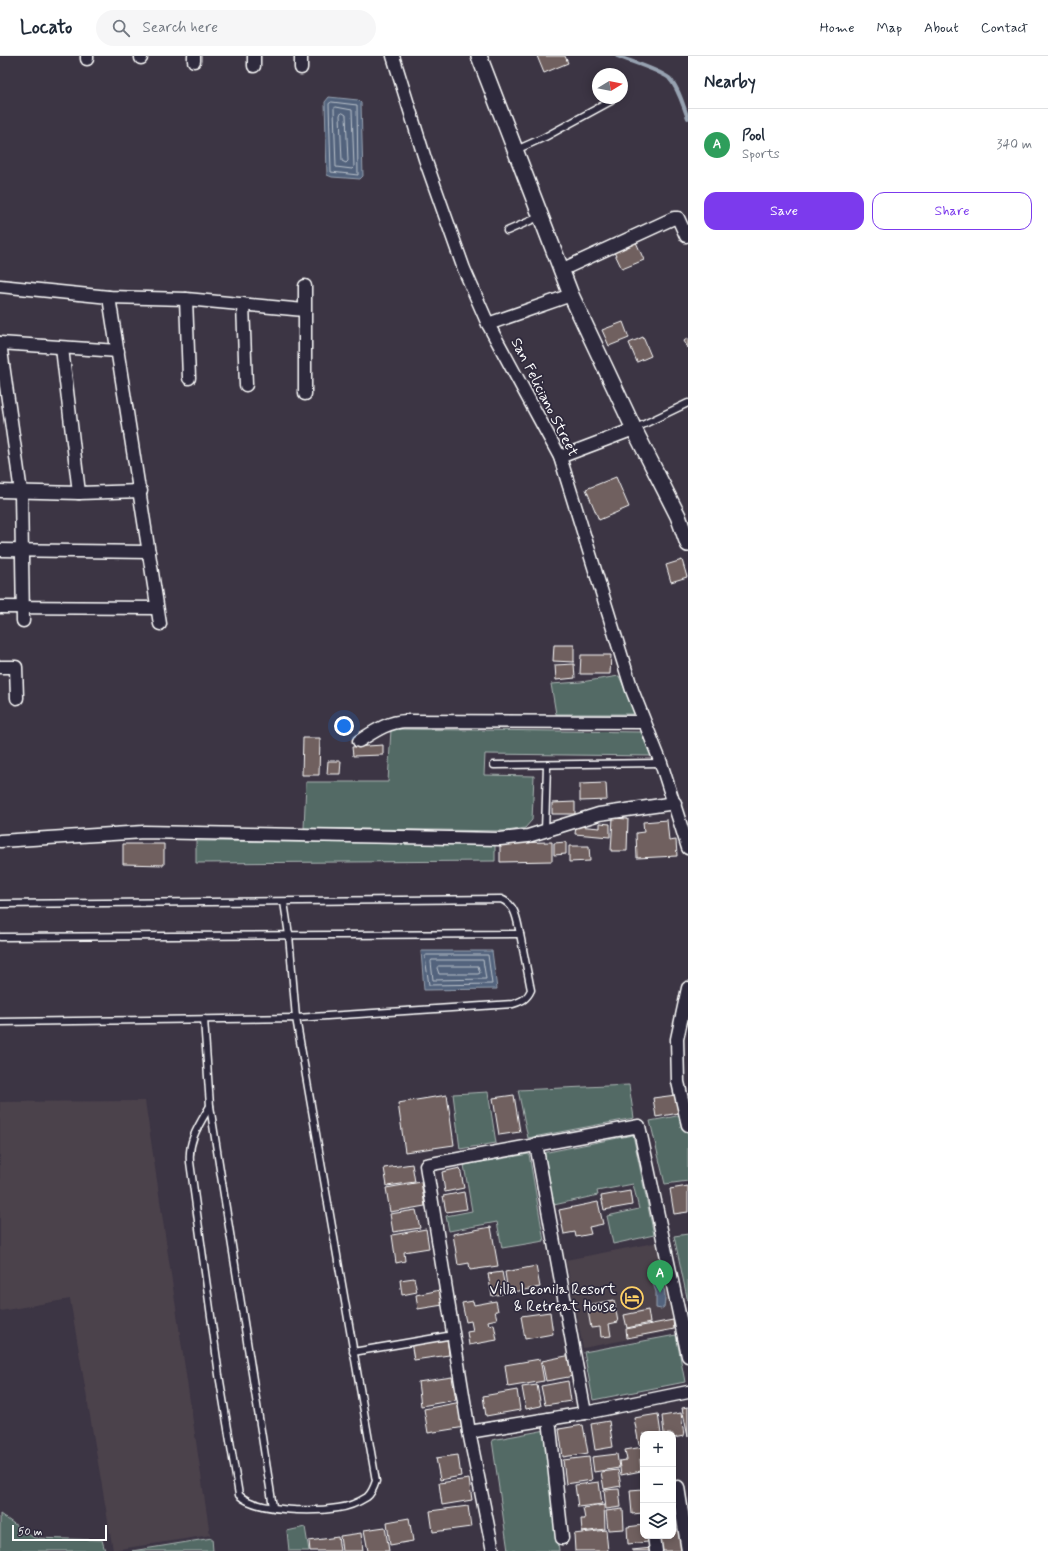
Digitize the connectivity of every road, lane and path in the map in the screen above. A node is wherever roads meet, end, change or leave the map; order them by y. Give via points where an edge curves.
1 (393, 56) edge
2 (481, 57) edge
3 (606, 104) edge
4 (514, 151) junction
5 (539, 217) junction
6 (507, 231) dead end
7 (686, 236) dead end
8 (561, 270) junction
9 (0, 286) edge
10 (305, 286) dead end
11 (571, 295) junction
12 (109, 297) junction
13 (186, 298) junction
14 (243, 304) junction
15 (304, 310) junction
16 (488, 324) junction
17 (0, 343) edge
18 (62, 348) junction
19 (118, 351) junction
20 (189, 378) dead end
21 (246, 385) dead end
22 (306, 394) dead end
23 (688, 403) edge
24 (634, 430) junction
25 (560, 457) junction
26 (0, 491) edge
27 (141, 491) junction
28 (21, 492) junction
29 (79, 493) junction
30 (688, 544) edge
31 (0, 550) edge
32 (23, 550) junction
33 (149, 552) junction
34 (0, 607) edge
35 (22, 607) junction
36 (158, 608) junction
37 (23, 621) dead end
38 (160, 624) dead end
39 (0, 667) edge
40 (17, 698) dead end
41 (644, 722) junction
42 (360, 741) dead end
43 (661, 763) junction
44 (494, 765) dead end
45 (547, 766) junction
46 (675, 803) junction
47 (545, 831) junction
48 (0, 841) edge
49 (688, 848) edge
50 (284, 902) junction
51 (0, 904) edge
52 (289, 934) junction
53 (520, 934) junction
54 (0, 937) edge
55 (688, 988) edge
56 (296, 1018) junction
57 (204, 1019) junction
58 (0, 1022) edge
59 (210, 1106) junction
60 (688, 1125) edge
61 (536, 1144) junction
62 (453, 1335) junction
63 (353, 1352) junction
64 (688, 1356) edge
65 (688, 1392) edge
66 (585, 1413) junction
67 (549, 1419) junction
68 (469, 1432) junction
69 (678, 1487) dead end
70 (273, 1507) junction
71 (562, 1538) dead end
72 (654, 1539) edge
73 (493, 1551) edge
74 (656, 1551) edge
75 (688, 1551) edge

1 - 16 street, San Feliciano Street via 464,269
2 - 4 street
3 - 4 lane
4 - 5 street
5 - 6 lane
5 - 8 street
7 - 8 street via 678,218 674,218
8 - 11 street
9 - 12 street
10 - 15 street
11 - 16 street
11 - 24 street
12 - 13 street
12 - 19 street
13 - 14 street
13 - 20 street
14 - 15 street
14 - 21 street
15 - 22 street
16 - 25 street, San Feliciano Street
17 - 18 street
17 - 28 street
18 - 19 street
18 - 29 street
19 - 27 street
23 - 24 lane
24 - 25 street
24 - 30 street via 678,516
25 - 41 street, San Feliciano Street
26 - 28 street
27 - 29 street
27 - 33 street
28 - 29 street
28 - 32 street
31 - 32 street
32 - 33 street
32 - 35 street
33 - 36 street
34 - 35 street
35 - 36 street
35 - 37 street
36 - 38 street
39 - 40 street via 16,667
41 - 42 street via 400,721 384,726
41 - 43 street, San Feliciano Street
43 - 45 lane
43 - 46 street, San Feliciano Street
44 - 45 lane
45 - 47 lane
46 - 47 street via 600,814
46 - 49 street, San Feliciano Street
47 - 48 street via 500,839 144,832
50 - 51 lane
50 - 52 lane
50 - 53 lane via 501,899 508,902 515,913
52 - 53 lane
52 - 54 lane
52 - 56 lane
53 - 56 lane via 531,990 528,997 522,1001 513,1004
55 - 60 street via 677,1039 678,1082
56 - 57 lane
56 - 63 lane
57 - 58 lane
57 - 59 lane
59 - 70 lane
59 - 70 lane via 193,1134 189,1152 219,1375 239,1495 245,1501
61 - 62 street via 426,1165
61 - 64 street via 639,1126
61 - 66 street
62 - 63 lane
62 - 68 street
63 - 70 lane via 376,1481 373,1490 367,1496 338,1508 298,1510
65 - 66 street
66 - 67 street
67 - 68 street
67 - 71 street
68 - 73 street
69 - 75 street
72 - 74 street

